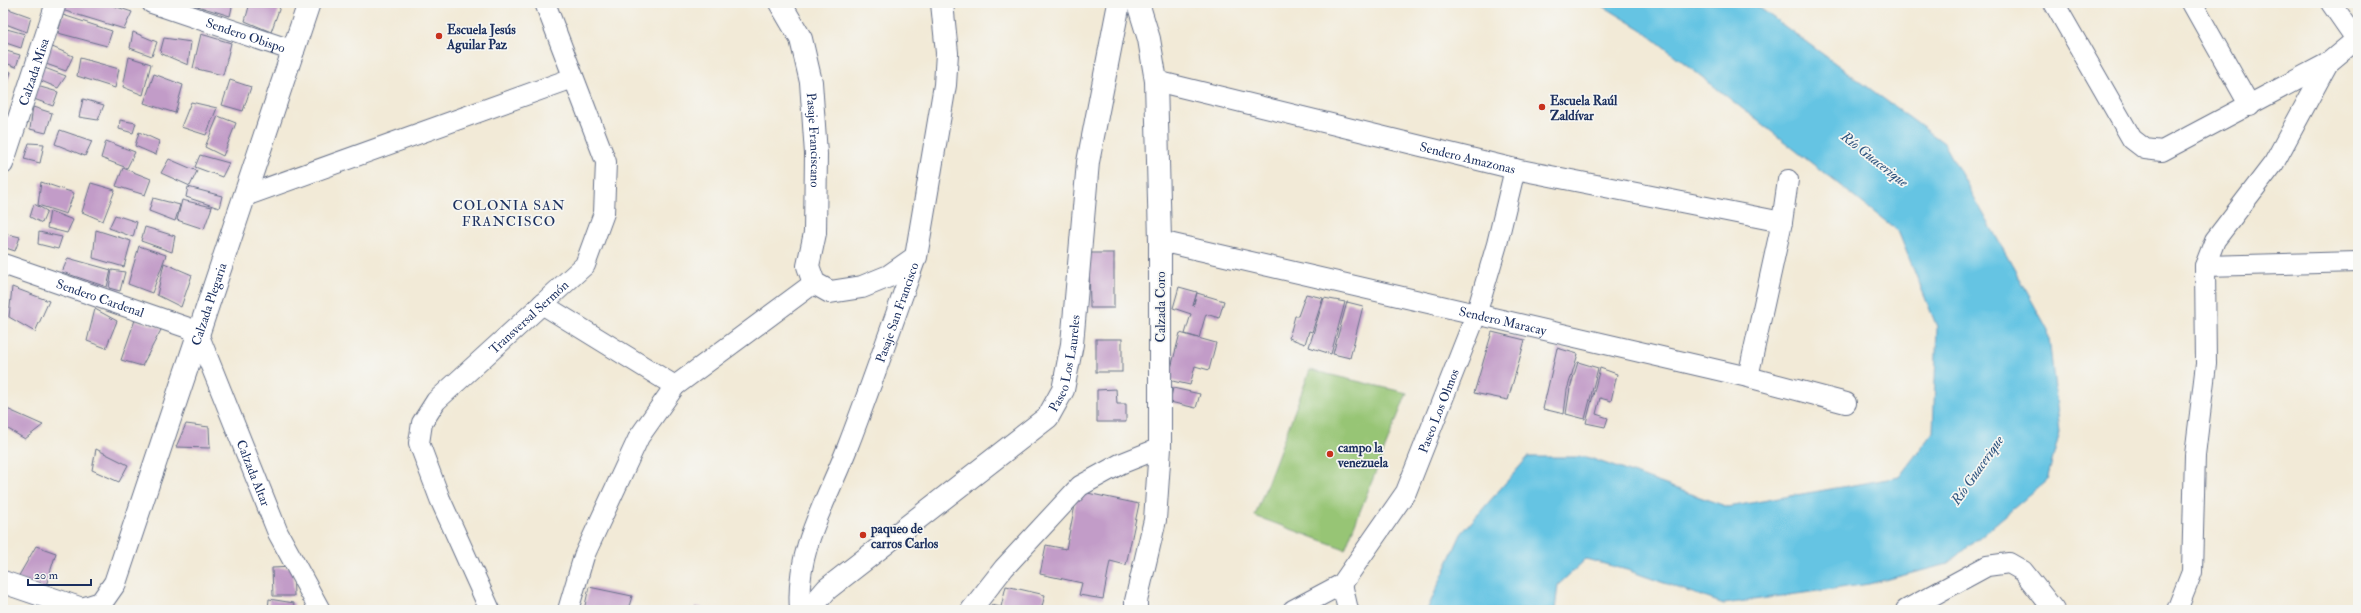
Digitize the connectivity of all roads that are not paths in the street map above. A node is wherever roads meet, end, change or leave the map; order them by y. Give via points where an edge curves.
1 (56, 3) edge
2 (152, 3) edge
3 (309, 3) edge
4 (545, 3) edge
5 (780, 3) edge
6 (942, 3) edge
7 (1119, 3) edge
8 (1138, 3) edge
9 (2054, 3) edge
10 (2192, 3) edge
11 (2331, 3) edge
12 (2357, 38) edge
13 (294, 51) junction
14 (2328, 63) junction
15 (573, 78) junction
16 (1156, 81) junction
17 (2250, 106) junction
18 (3, 164) edge
19 (1515, 169) junction
20 (1788, 180) dead end
21 (246, 196) junction
22 (1782, 222) junction
23 (1160, 241) junction
24 (916, 257) junction
25 (2358, 262) edge
26 (3, 264) edge
27 (2205, 266) junction
28 (814, 283) junction
29 (542, 304) junction
30 (1476, 315) junction
31 (198, 332) junction
32 (1748, 377) junction
33 (675, 386) junction
34 (1846, 404) dead end
35 (1160, 448) junction
36 (3, 582) edge
37 (1342, 584) junction
38 (319, 609) edge
39 (490, 610) edge
40 (568, 610) edge
41 (800, 610) edge
42 (809, 610) edge
43 (971, 610) edge
44 (1136, 610) edge
45 (1293, 610) edge
46 (1348, 610) edge
47 (1906, 610) edge
48 (2054, 610) edge
49 (2177, 610) edge

1 - 18 street, Calzada Misa
2 - 13 street, Sendero Obispo
3 - 13 street, Calzada Plegaria
4 - 15 street, Transversal Sermón
5 - 28 street, Pasaje Franciscano via 801,39 811,82 816,154 815,233 808,266
6 - 24 street, Pasaje San Francisco via 947,53 945,85
7 - 42 street, Paseo Los Laureles via 1088,162 1072,344 1063,390 1048,417 827,589
8 - 16 street, Calzada Coro via 1149,39
9 - 17 street via 2132,139 2145,149 2162,151
10 - 17 street
11 - 12 street
12 - 14 street
13 - 21 street, Calzada Plegaria
14 - 17 street
14 - 27 street via 2274,163 2214,240
15 - 21 street
15 - 29 street, Transversal Sermón via 606,162 604,213 585,264
16 - 19 street, Sendero Amazonas
16 - 23 street, Calzada Coro
19 - 22 street, Sendero Amazonas
19 - 30 street, Paseo Los Olmos
20 - 22 street
21 - 31 street, Calzada Plegaria
22 - 32 street
23 - 30 street, Sendero Maracay
23 - 35 street, Calzada Coro
24 - 28 street via 889,276 862,287 830,292
24 - 41 street, Pasaje San Francisco via 848,447 808,537 798,589
25 - 27 street
26 - 31 street, Sendero Cardenal
27 - 49 street via 2206,364 2195,456 2192,572
28 - 33 street
29 - 33 street
29 - 39 street, Transversal Sermón via 436,401 422,423 419,443 437,492
30 - 32 street, Sendero Maracay
30 - 37 street, Paseo Los Olmos via 1406,492
31 - 36 street, Calzada Plegaria via 115,583 101,603 82,609
31 - 38 street, Calzada Altar via 278,533
32 - 34 street, Sendero Maracay
33 - 40 street via 639,437 584,556
35 - 43 street via 1120,464 1080,486 1004,568
35 - 44 street, Calzada Coro via 1155,520
37 - 45 street, Paseo Los Olmos
37 - 46 street
47 - 48 street via 1987,566 2009,563 2023,571

